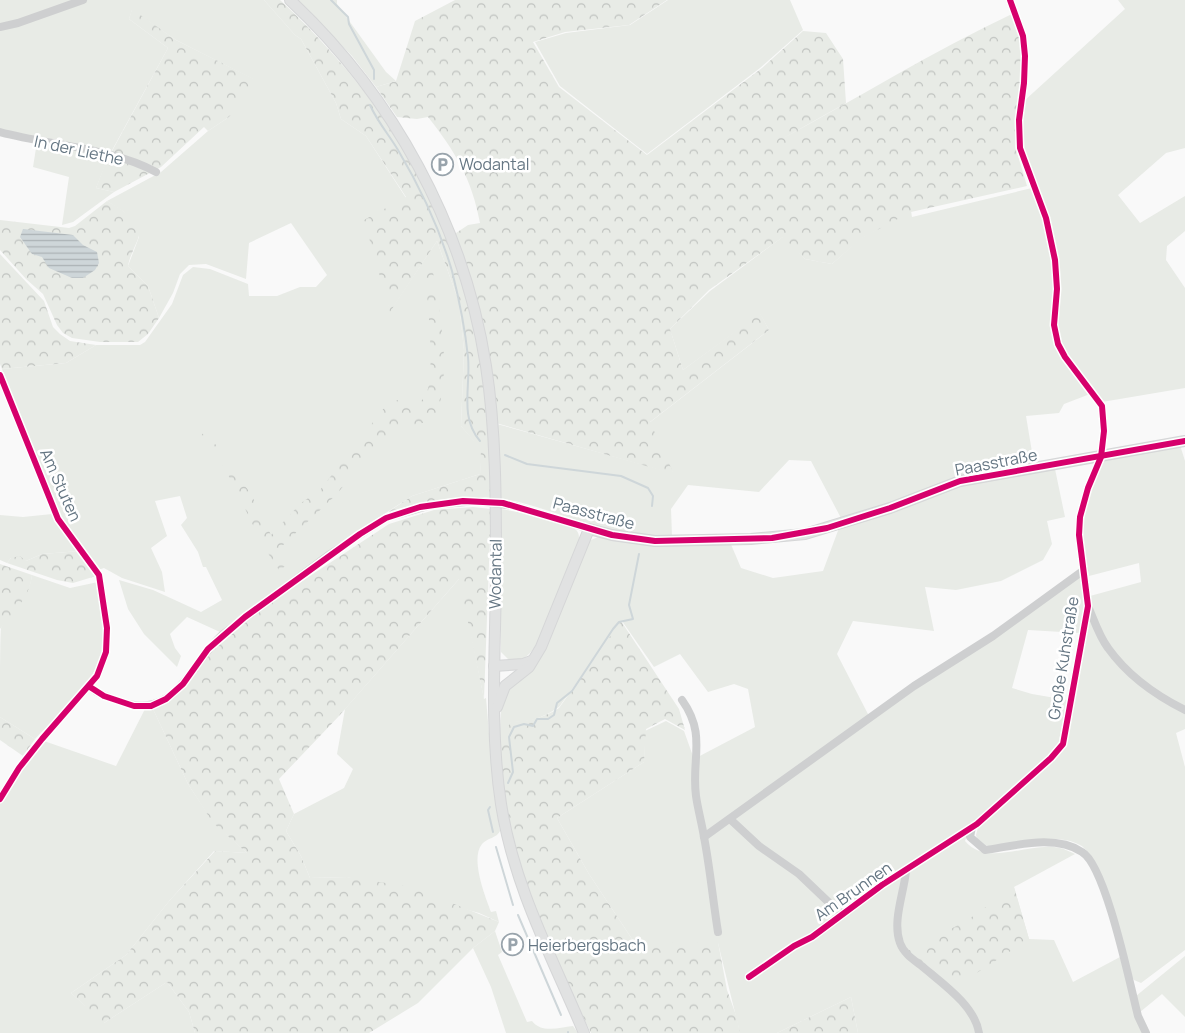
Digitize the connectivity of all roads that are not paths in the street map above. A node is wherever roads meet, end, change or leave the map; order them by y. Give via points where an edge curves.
1 (83, 0) edge
2 (290, 0) edge
3 (1010, 0) edge
4 (0, 27) edge
5 (0, 132) edge
6 (156, 172) dead end
7 (0, 375) edge
8 (1185, 441) edge
9 (1101, 457) junction
10 (589, 529) junction
11 (1084, 570) junction
12 (1088, 606) junction
13 (531, 661) junction
14 (494, 671) junction
15 (516, 676) junction
16 (90, 687) junction
17 (682, 700) dead end
18 (1185, 710) edge
19 (495, 716) junction
20 (0, 799) edge
21 (731, 820) junction
22 (972, 827) junction
23 (704, 837) junction
24 (906, 871) junction
25 (842, 915) junction
26 (718, 932) dead end
27 (749, 977) dead end
28 (584, 1033) edge
29 (979, 1033) edge
30 (1146, 1033) edge

1 - 4 street
2 - 14 main road, Wodantal via 323,31 393,122 449,228 464,277 485,364 493,432 496,531
3 - 9 street, Große Kuhstraße via 1020,27 1025,56 1019,120 1020,148 1046,218 1055,260 1058,289 1054,324 1058,344 1065,357 1102,406
5 - 6 street, In der Liethe via 114,156
7 - 16 street, Am Stuten via 58,519 99,574 107,628 106,652
8 - 9 main road, Paasstraße
9 - 10 main road, Paasstraße via 960,481 890,508 805,534 654,541
9 - 11 street, Große Kuhstraße via 1080,516 1078,535
10 - 13 main road, Wodantal via 541,647
10 - 16 street, Paasstraße, bridge via 515,506 477,501 449,502 408,510 386,518 360,534 222,635 183,684 157,704 134,706 104,696
11 - 12 street, Große Kuhstraße
11 - 21 street via 985,641 914,686
12 - 18 street via 1107,647 1134,678
12 - 22 street, Große Kuhstraße via 1062,744 1052,758
13 - 14 main road
13 - 15 main road, Wodantal via 529,667
14 - 15 main road
14 - 19 main road, Wodantal
15 - 19 main road, Wodantal via 505,686
16 - 20 street, Am Stuten via 42,738
17 - 23 street via 697,734 696,795
19 - 28 main road, Wodantal via 500,801 515,868 538,933
21 - 23 street
21 - 25 street, Am Brunnen via 759,846 785,862
22 - 24 street, Am Brunnen
22 - 30 street via 970,837 985,850 1031,843 1060,844 1082,852 1092,862 1106,895 1138,1016
23 - 26 street
24 - 25 street, Am Brunnen
24 - 29 street, Am Brunnen via 898,930 900,942 905,952 957,997 975,1020
25 - 27 street, Am Brunnen

